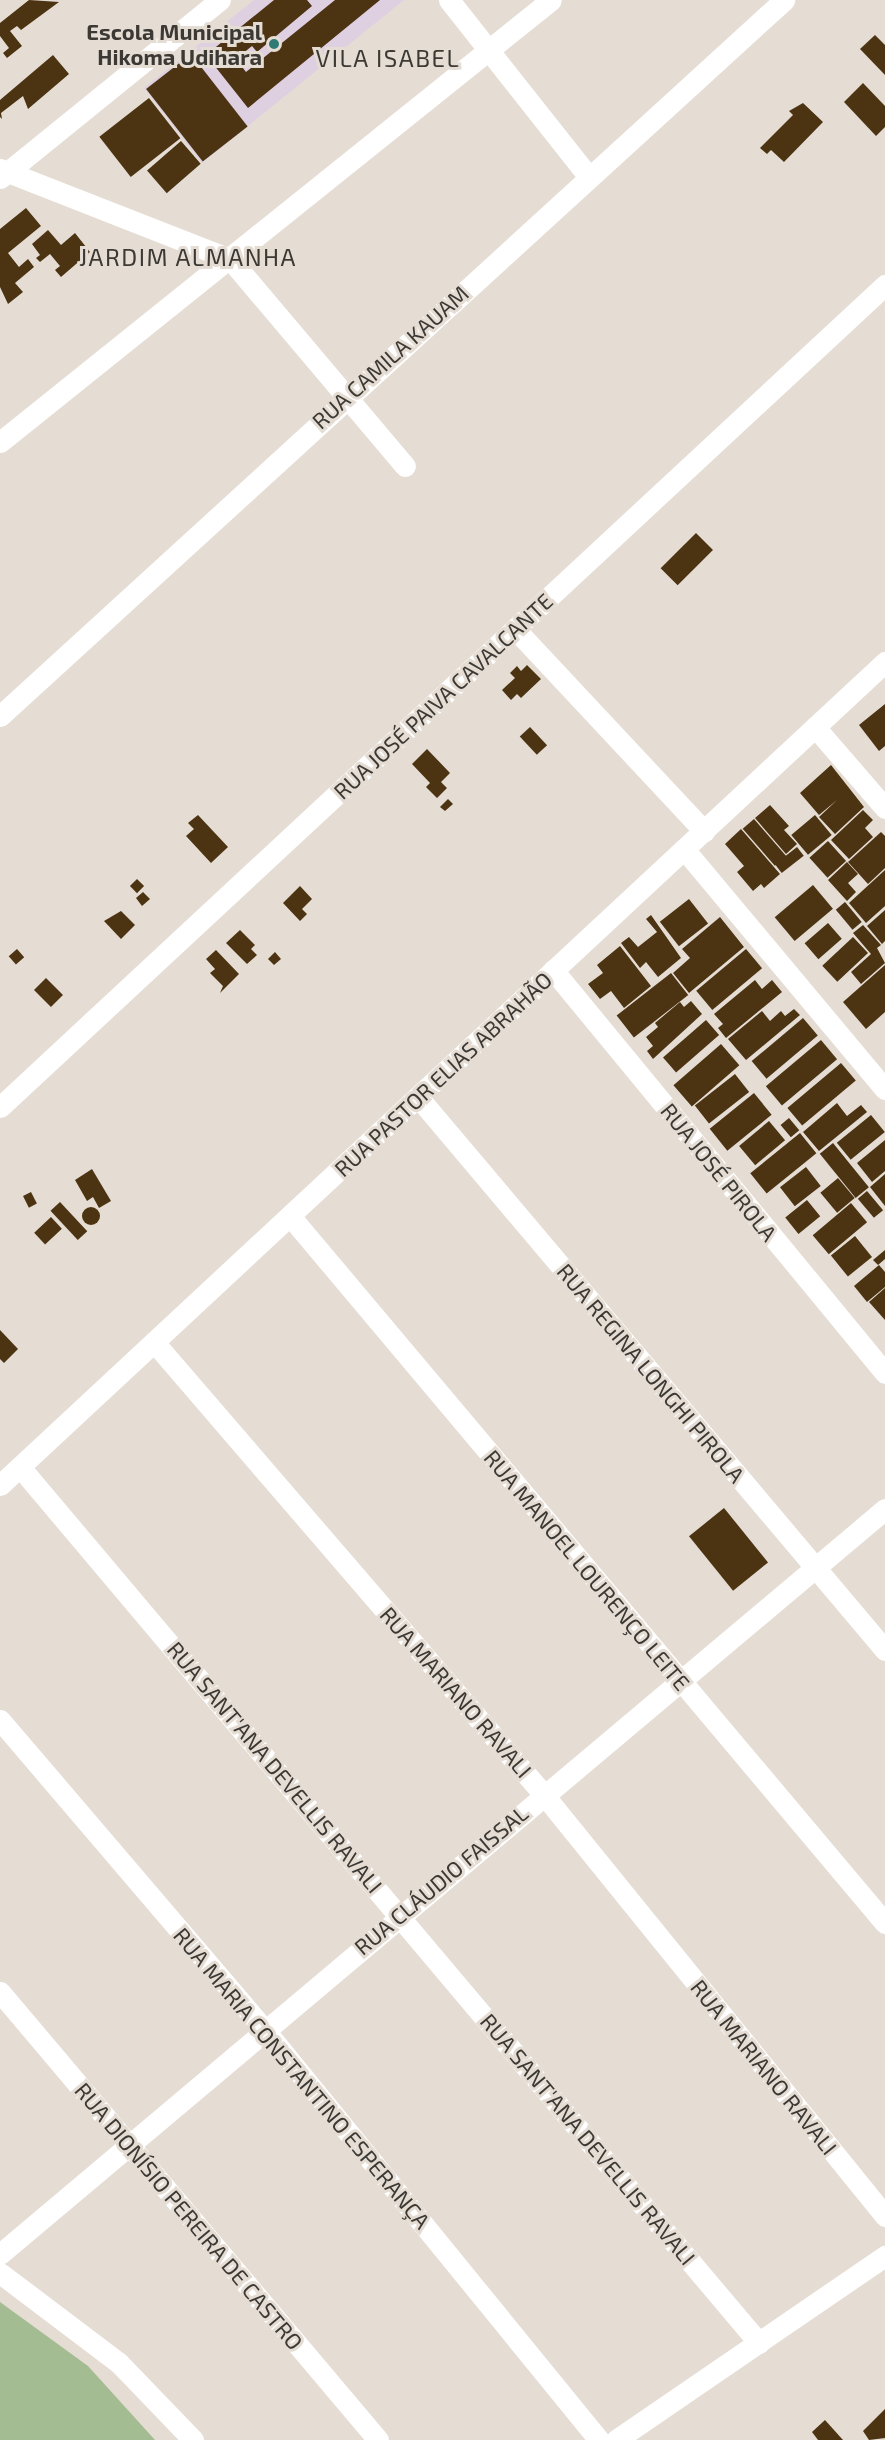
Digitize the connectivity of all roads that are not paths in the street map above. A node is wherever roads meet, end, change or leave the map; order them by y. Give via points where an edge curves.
1 (220, 0) edge
2 (449, 0) edge
3 (551, 0) edge
4 (784, 0) edge
5 (488, 50) junction
6 (2, 173) edge
7 (589, 177) junction
8 (230, 258) junction
9 (885, 285) edge
10 (345, 397) junction
11 (0, 442) edge
12 (405, 466) dead end
13 (514, 629) junction
14 (885, 662) edge
15 (0, 716) edge
16 (815, 727) junction
17 (885, 808) edge
18 (704, 831) junction
19 (684, 849) junction
20 (553, 970) junction
21 (885, 1089) edge
22 (418, 1097) junction
23 (0, 1107) edge
24 (290, 1216) junction
25 (154, 1342) junction
26 (885, 1373) edge
27 (21, 1467) junction
28 (0, 1485) edge
29 (885, 1509) edge
30 (815, 1567) junction
31 (885, 1650) edge
32 (679, 1681) junction
33 (0, 1720) edge
34 (544, 1794) junction
35 (400, 1915) junction
36 (885, 1923) edge
37 (0, 1992) edge
38 (264, 2029) junction
39 (126, 2144) junction
40 (885, 2216) edge
41 (0, 2254) edge
42 (885, 2256) edge
43 (0, 2273) edge
44 (759, 2343) junction
45 (193, 2440) edge
46 (378, 2440) edge
47 (599, 2440) edge
48 (616, 2440) edge

1 - 6 street
2 - 5 street
3 - 5 street
4 - 7 street, RUA CAMILA KAUAM
5 - 7 street
5 - 8 street
6 - 8 street
7 - 10 street, RUA CAMILA KAUAM
8 - 10 street
8 - 11 street
9 - 13 street, RUA JOSÉ PAIVA CAVALCANTE
10 - 12 street
10 - 15 street, RUA CAMILA KAUAM
13 - 18 street
13 - 23 street, RUA JOSÉ PAIVA CAVALCANTE
14 - 16 street, RUA PASTOR ELIAS ABRAHÃO
16 - 17 street
16 - 18 street, RUA PASTOR ELIAS ABRAHÃO
18 - 19 street, RUA PASTOR ELIAS ABRAHÃO
19 - 20 street, RUA PASTOR ELIAS ABRAHÃO
19 - 21 street
20 - 22 street, RUA PASTOR ELIAS ABRAHÃO
20 - 26 street, RUA JOSÉ PIROLA
22 - 24 street, RUA PASTOR ELIAS ABRAHÃO
22 - 30 street, RUA REGINA LONGHI PIROLA
24 - 25 street, RUA PASTOR ELIAS ABRAHÃO
24 - 32 street, RUA MANOEL LOURENÇO LEITE
25 - 27 street, RUA PASTOR ELIAS ABRAHÃO
25 - 34 street, RUA MARIANO RAVALI
27 - 28 street, RUA PASTOR ELIAS ABRAHÃO
27 - 35 street, RUA SANT'ANA DEVELLIS RAVALI
29 - 30 street, RUA CLÁUDIO FAISSAL
30 - 31 street, RUA REGINA LONGHI PIROLA
30 - 32 street, RUA CLÁUDIO FAISSAL
32 - 34 street, RUA CLÁUDIO FAISSAL
32 - 36 street, RUA MANOEL LOURENÇO LEITE
33 - 38 street, RUA MARIA CONSTANTINO ESPERANÇA
34 - 35 street, RUA CLÁUDIO FAISSAL
34 - 40 street, RUA MARIANO RAVALI
35 - 38 street, RUA CLÁUDIO FAISSAL
35 - 44 street, RUA SANT'ANA DEVELLIS RAVALI
37 - 39 street, RUA DIONÍSIO PEREIRA DE CASTRO
38 - 39 street, RUA CLÁUDIO FAISSAL
38 - 47 street, RUA MARIA CONSTANTINO ESPERANÇA
39 - 41 street, RUA CLÁUDIO FAISSAL
39 - 46 street, RUA DIONÍSIO PEREIRA DE CASTRO
42 - 44 street
43 - 45 street via 119,2363
44 - 48 street

